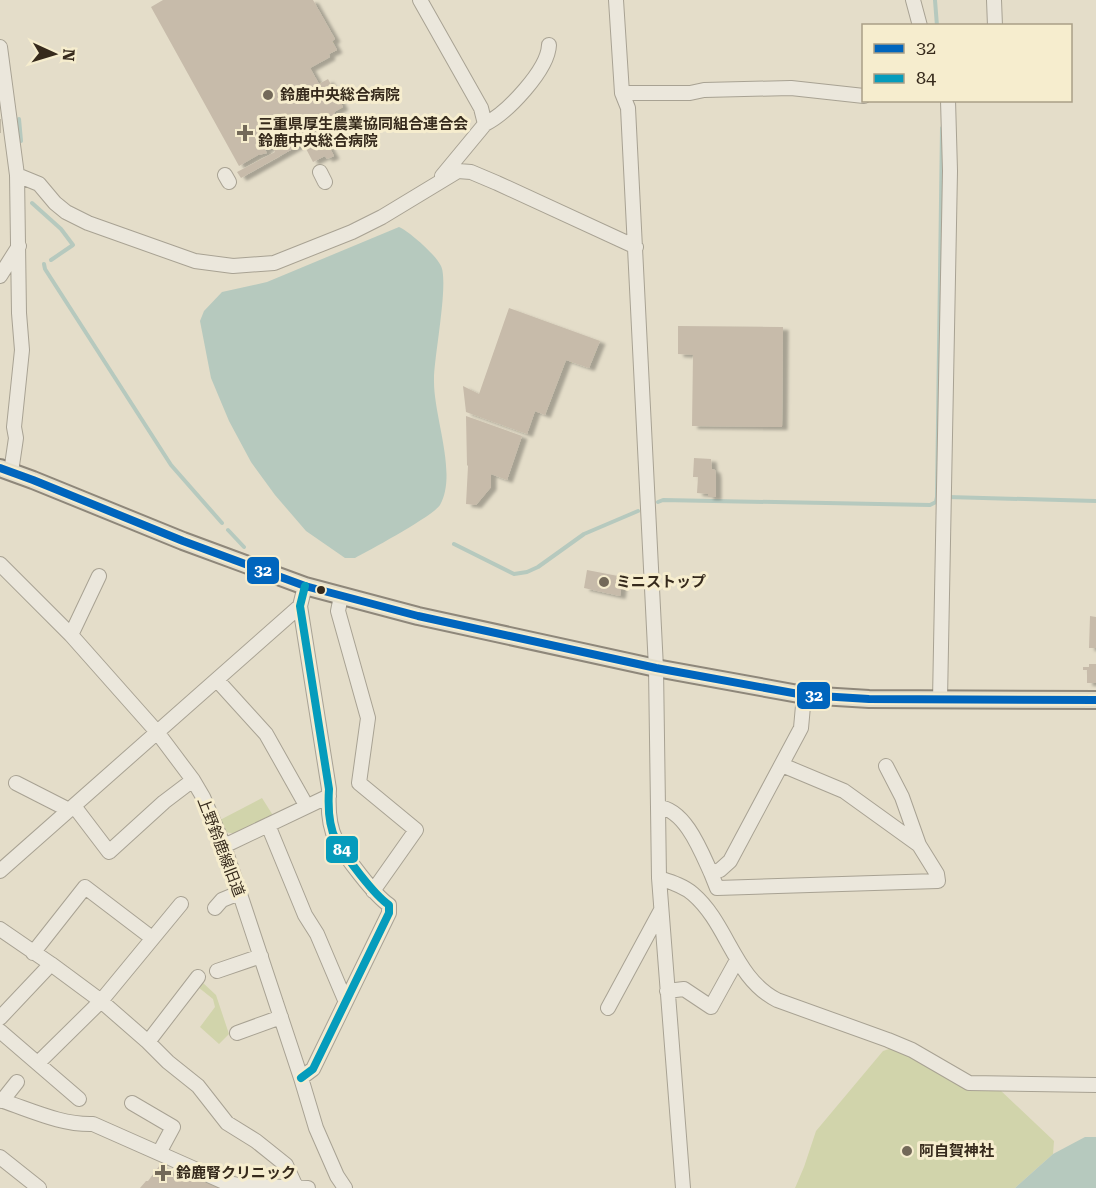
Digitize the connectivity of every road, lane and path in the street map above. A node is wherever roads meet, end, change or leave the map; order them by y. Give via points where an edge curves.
1 (420, 0) edge
2 (616, 0) edge
3 (913, 0) edge
4 (994, 0) edge
5 (919, 24) edge
6 (995, 24) edge
7 (549, 45) dead end
8 (0, 47) edge
9 (622, 93) junction
10 (862, 96) edge
11 (948, 102) edge
12 (485, 124) junction
13 (6, 125) edge
14 (17, 175) junction
15 (437, 182) junction
16 (19, 246) junction
17 (636, 247) junction
18 (0, 276) edge
19 (6, 470) edge
20 (0, 564) edge
21 (99, 576) dead end
22 (305, 586) junction
23 (341, 596) junction
24 (300, 606) junction
25 (70, 635) junction
26 (656, 668) junction
27 (217, 680) junction
28 (804, 694) junction
29 (940, 700) junction
30 (1096, 700) edge
31 (157, 732) junction
32 (782, 765) junction
33 (886, 766) dead end
34 (193, 780) junction
35 (16, 783) dead end
36 (329, 796) junction
37 (306, 805) junction
38 (658, 807) junction
39 (72, 808) junction
40 (268, 825) junction
41 (919, 845) junction
42 (224, 846) junction
43 (0, 871) edge
44 (711, 873) junction
45 (660, 878) junction
46 (373, 891) junction
47 (239, 893) junction
48 (181, 904) dead end
49 (215, 908) dead end
50 (661, 910) junction
51 (0, 929) edge
52 (152, 938) junction
53 (33, 953) junction
54 (261, 956) junction
55 (737, 960) junction
56 (51, 964) junction
57 (217, 971) dead end
58 (198, 977) dead end
59 (667, 991) junction
60 (345, 999) junction
61 (101, 1001) junction
62 (608, 1008) dead end
63 (1, 1016) edge
64 (281, 1017) junction
65 (0, 1031) edge
66 (237, 1033) dead end
67 (148, 1042) junction
68 (38, 1063) junction
69 (301, 1078) junction
70 (17, 1082) dead end
71 (1096, 1085) edge
72 (79, 1099) dead end
73 (1, 1101) edge
74 (132, 1103) dead end
75 (159, 1153) junction
76 (0, 1157) edge
77 (21, 1183) edge
78 (296, 1187) edge
79 (339, 1187) edge
80 (39, 1188) edge
81 (308, 1188) edge
82 (682, 1188) edge

1 - 12 street via 481,108
2 - 9 street
3 - 5 street
4 - 6 street
7 - 12 street via 528,86
8 - 13 street
9 - 10 street via 791,88
9 - 17 street via 628,108
11 - 29 street
12 - 15 street
13 - 14 street
14 - 15 street via 39,184 55,203 76,218 195,261 233,267 274,262 352,232
14 - 16 street
15 - 17 street via 458,171 471,172
16 - 18 street
16 - 19 street via 22,350 16,438
17 - 26 street
19 - 22 main road
20 - 25 street, 上野鈴鹿線旧道
21 - 25 street
22 - 23 main road
22 - 24 street
23 - 26 main road
23 - 46 street via 338,611 368,718 359,783 416,830
24 - 27 street
24 - 36 street
25 - 31 street, 上野鈴鹿線旧道
26 - 28 main road
26 - 38 street
27 - 31 street
27 - 37 street via 266,734
28 - 29 main road
28 - 32 street via 801,728
29 - 30 main road
31 - 34 street, 上野鈴鹿線旧道
31 - 39 street
32 - 41 street via 843,791
32 - 44 street via 730,861
33 - 41 street
34 - 39 street via 109,852
34 - 42 street, 上野鈴鹿線旧道
35 - 39 street
36 - 37 street
36 - 46 street via 335,839
37 - 40 street
38 - 44 street via 665,807 681,821
38 - 45 street
39 - 43 street
40 - 42 street
40 - 60 street
41 - 44 street via 939,881 717,888
42 - 47 street, 上野鈴鹿線旧道
45 - 50 street
45 - 55 street via 695,896
46 - 60 street via 389,905 389,913
47 - 49 street via 222,900
47 - 54 street, 上野鈴鹿線旧道
48 - 52 street
50 - 59 street
50 - 62 street
51 - 53 street
52 - 53 street via 85,887
52 - 61 street
53 - 56 street
54 - 57 street
54 - 64 street, 上野鈴鹿線旧道
55 - 59 street via 711,1007 684,988
55 - 71 street via 752,982 770,997 912,1050 969,1083
56 - 61 street
56 - 63 street
58 - 67 street
59 - 82 street
60 - 69 street via 313,1069
61 - 67 street
61 - 68 street
64 - 66 street
64 - 69 street, 上野鈴鹿線旧道
65 - 68 street
67 - 78 street via 198,1086 228,1123 286,1165
68 - 72 street
69 - 79 street, 上野鈴鹿線旧道
70 - 73 street
73 - 75 street via 60,1120 93,1124
74 - 75 street via 173,1127
75 - 78 street via 224,1182
76 - 77 street
77 - 80 street
78 - 81 street

